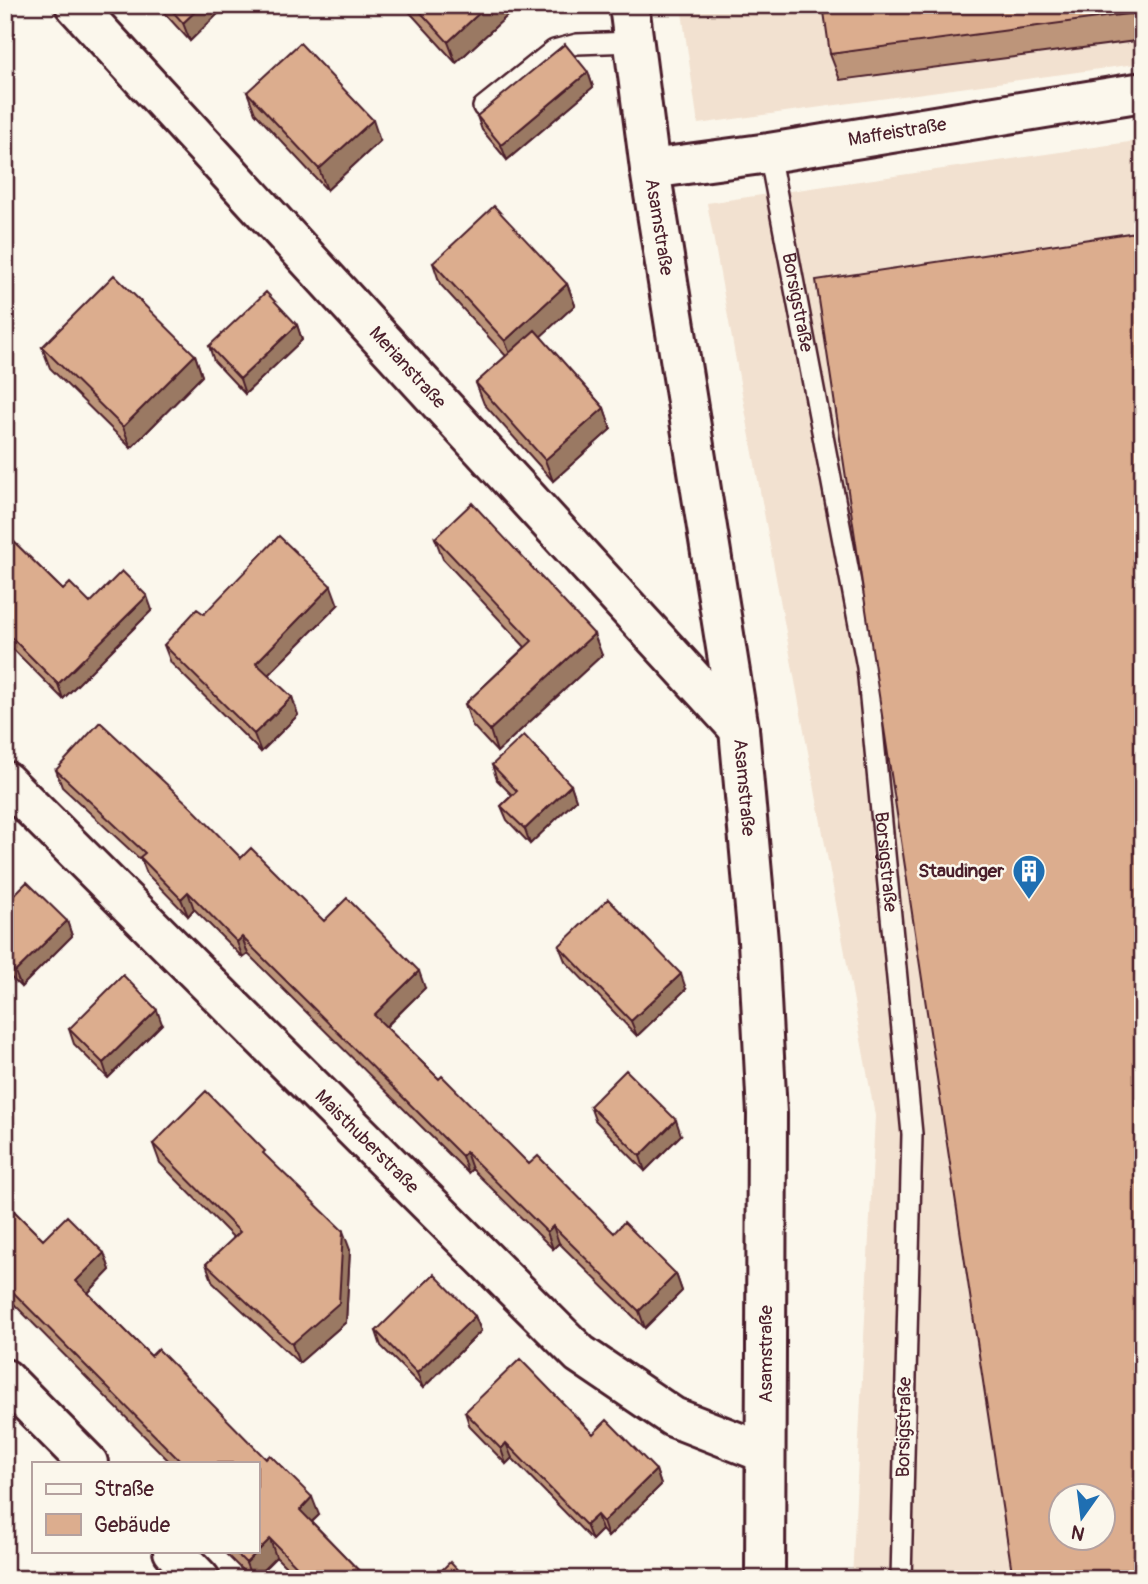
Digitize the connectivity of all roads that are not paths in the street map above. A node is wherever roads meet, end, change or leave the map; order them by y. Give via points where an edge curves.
1 (75, 5) edge
2 (631, 23) edge
3 (1143, 92) edge
4 (483, 107) edge
5 (769, 153) junction
6 (650, 170) junction
7 (739, 729) junction
8 (5, 781) edge
9 (5, 1379) edge
10 (765, 1453) junction
11 (87, 1462) edge
12 (174, 1552) edge
13 (200, 1579) edge
14 (765, 1579) edge
15 (901, 1579) edge

1 - 7 street, Merianstraße
2 - 4 lane via 554,50
2 - 6 street, Asamstraße
3 - 5 street, Maffeistraße
5 - 6 street, Maffeistraße
5 - 15 lane, Borsigstraße via 867,667 910,1120
6 - 7 street, Asamstraße
7 - 10 street, Asamstraße via 758,941 767,1114
8 - 10 street, Maisthuberstraße via 580,1353 673,1417
9 - 11 street
10 - 14 street, Asamstraße
12 - 13 street

